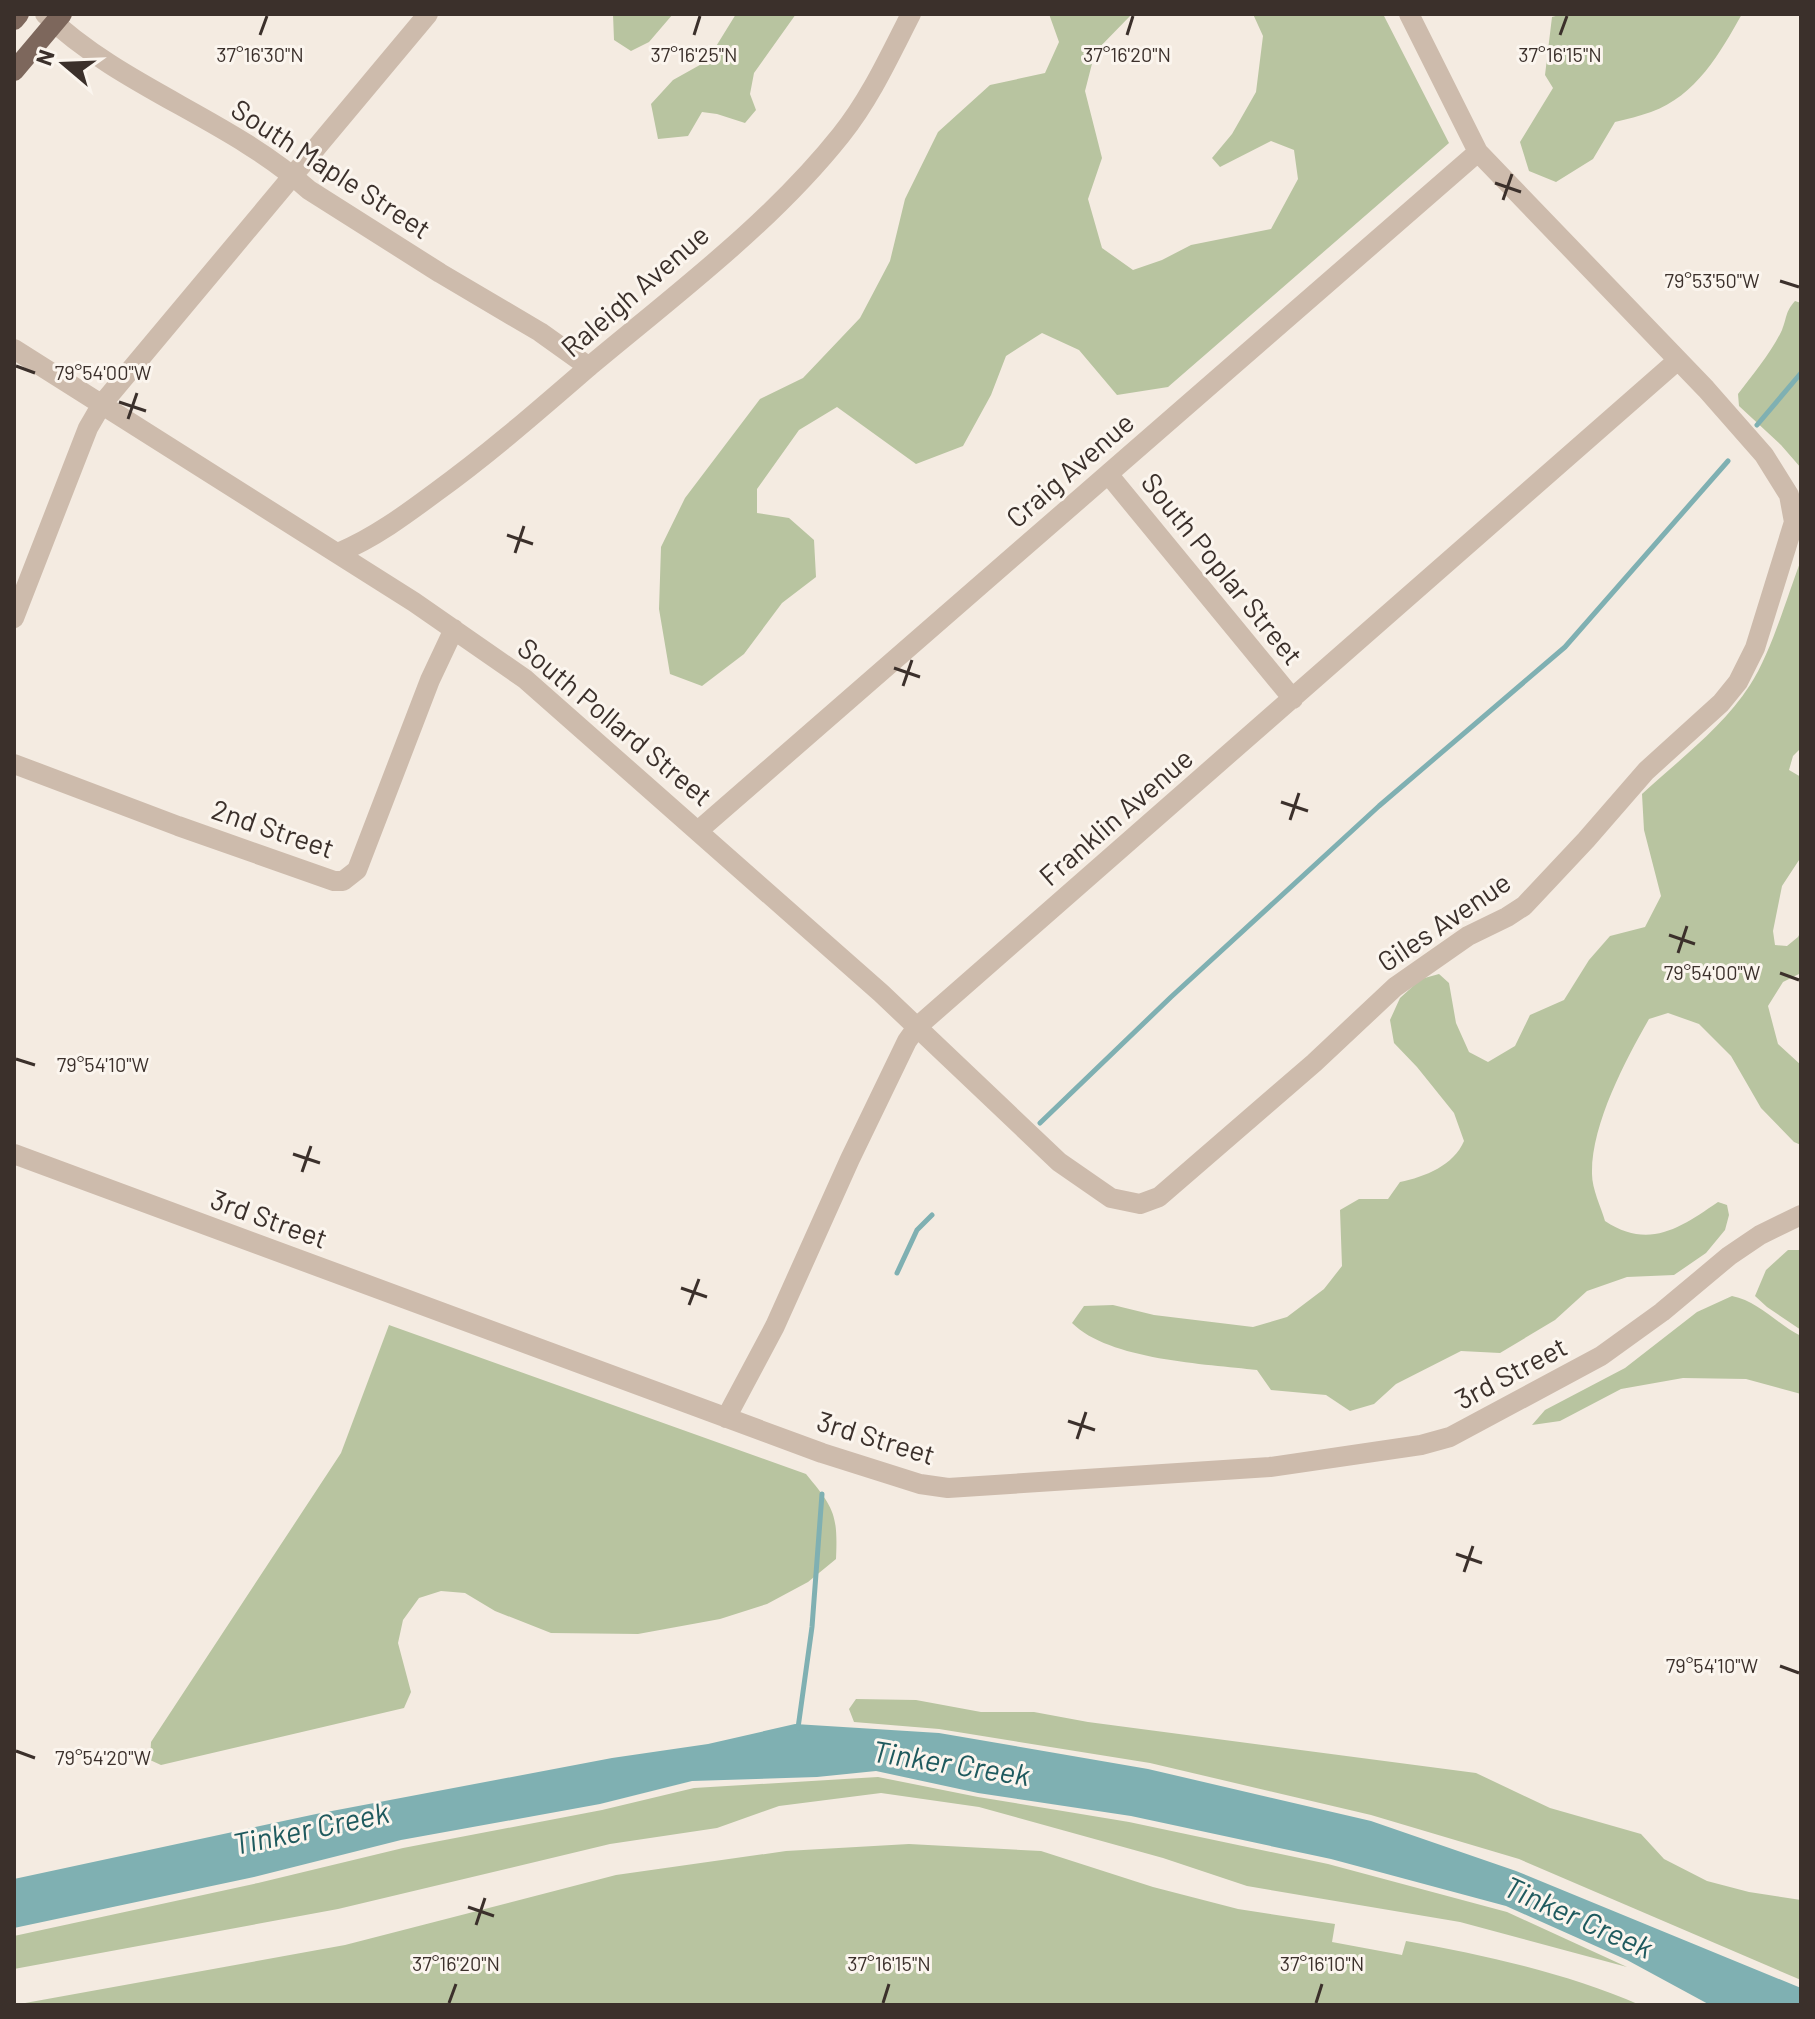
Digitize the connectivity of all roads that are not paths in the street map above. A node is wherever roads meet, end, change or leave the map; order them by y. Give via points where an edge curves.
1 (19, 14) edge
2 (428, 14) edge
3 (911, 14) edge
4 (1409, 14) edge
5 (54, 17) edge
6 (14, 20) edge
7 (14, 71) edge
8 (1478, 152) junction
9 (292, 175) junction
10 (14, 349) edge
11 (1678, 360) junction
12 (589, 367) junction
13 (102, 404) junction
14 (1108, 474) junction
15 (338, 553) junction
16 (14, 618) edge
17 (454, 629) junction
18 (1293, 699) junction
19 (14, 764) edge
20 (699, 830) junction
21 (917, 1027) junction
22 (14, 1154) edge
23 (1128, 1204) joint
24 (1801, 1215) edge
25 (726, 1418) junction

1 - 6 main road
2 - 9 street
3 - 12 street, Raleigh Avenue via 858,112 817,163 720,256
4 - 8 street, Giles Avenue
5 - 7 main road
5 - 9 street, South Maple Street via 73,38
8 - 11 street, Giles Avenue
8 - 14 street, Craig Avenue
9 - 12 street, South Maple Street
9 - 13 street
10 - 13 street, South Pollard Street
11 - 18 street, Franklin Avenue
11 - 23 street, Giles Avenue via 1764,455 1793,506 1794,522 1751,658 1738,682 1646,771 1524,906 1468,936 1395,987 1159,1197
12 - 15 street, Raleigh Avenue via 473,465 401,518
13 - 15 street, South Pollard Street
13 - 16 street
14 - 18 street, South Poplar Street
14 - 20 street, Craig Avenue
15 - 17 street, South Pollard Street
17 - 19 street, 2nd Street via 357,870 343,881
17 - 20 street, South Pollard Street via 525,679
18 - 21 street, Franklin Avenue
20 - 21 street, South Pollard Street
21 - 23 street, South Pollard Street via 1059,1162
21 - 25 street, Franklin Avenue
22 - 25 street, 3rd Street
24 - 25 street, 3rd Street via 1729,1256 1601,1356 1472,1427 1421,1445 1270,1467 948,1488 882,1473

